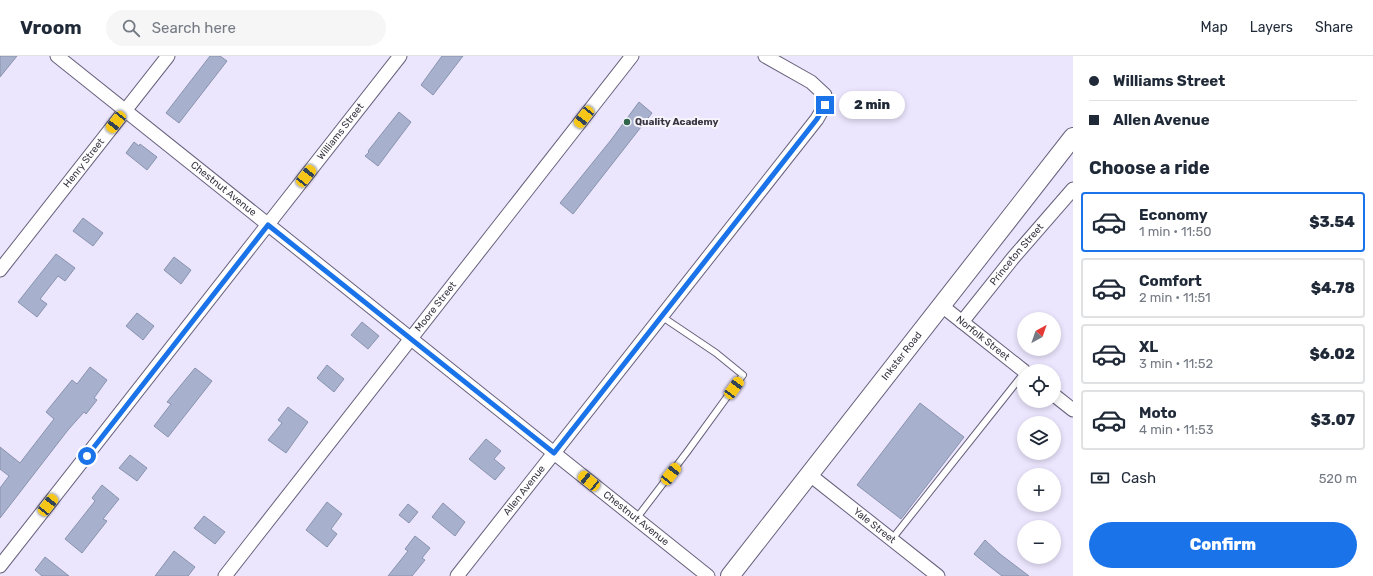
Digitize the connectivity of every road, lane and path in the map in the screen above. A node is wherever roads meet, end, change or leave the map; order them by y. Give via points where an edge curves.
1 (57, 56) edge
2 (168, 56) edge
3 (400, 56) edge
4 (632, 56) edge
5 (765, 56) edge
6 (125, 110) junction
7 (1073, 137) edge
8 (1073, 189) edge
9 (268, 225) junction
10 (0, 270) edge
11 (942, 306) junction
12 (661, 316) junction
13 (962, 322) junction
14 (411, 339) junction
15 (1017, 366) edge
16 (1017, 381) edge
17 (1061, 400) edge
18 (1073, 410) edge
19 (554, 453) junction
20 (810, 475) junction
21 (636, 518) junction
22 (892, 539) junction
23 (0, 566) edge
24 (225, 576) edge
25 (457, 576) edge
26 (708, 576) edge
27 (730, 576) edge
28 (938, 576) edge

1 - 6 street, Chestnut Avenue
2 - 6 street, Henry Street
3 - 9 street, Williams Street
4 - 14 street, Moore Street
5 - 12 street, Allen Avenue via 811,82 825,95 825,105 817,119
6 - 9 street, Chestnut Avenue
6 - 10 street, Henry Street
7 - 11 main road, Inkster Road
8 - 13 street, Princeton Street
9 - 14 street, Chestnut Avenue
9 - 23 street, Williams Street
11 - 13 street, Norfolk Street
11 - 20 main road, Inkster Road
12 - 19 street, Allen Avenue
12 - 21 lane via 716,353 743,375
13 - 15 street, Norfolk Street
14 - 19 street, Chestnut Avenue
14 - 24 street, Moore Street
16 - 22 lane
17 - 18 street
19 - 21 street, Chestnut Avenue
19 - 25 street, Allen Avenue
20 - 22 street, Yale Street
20 - 27 main road, Inkster Road
21 - 26 street, Chestnut Avenue
22 - 28 street, Yale Street

